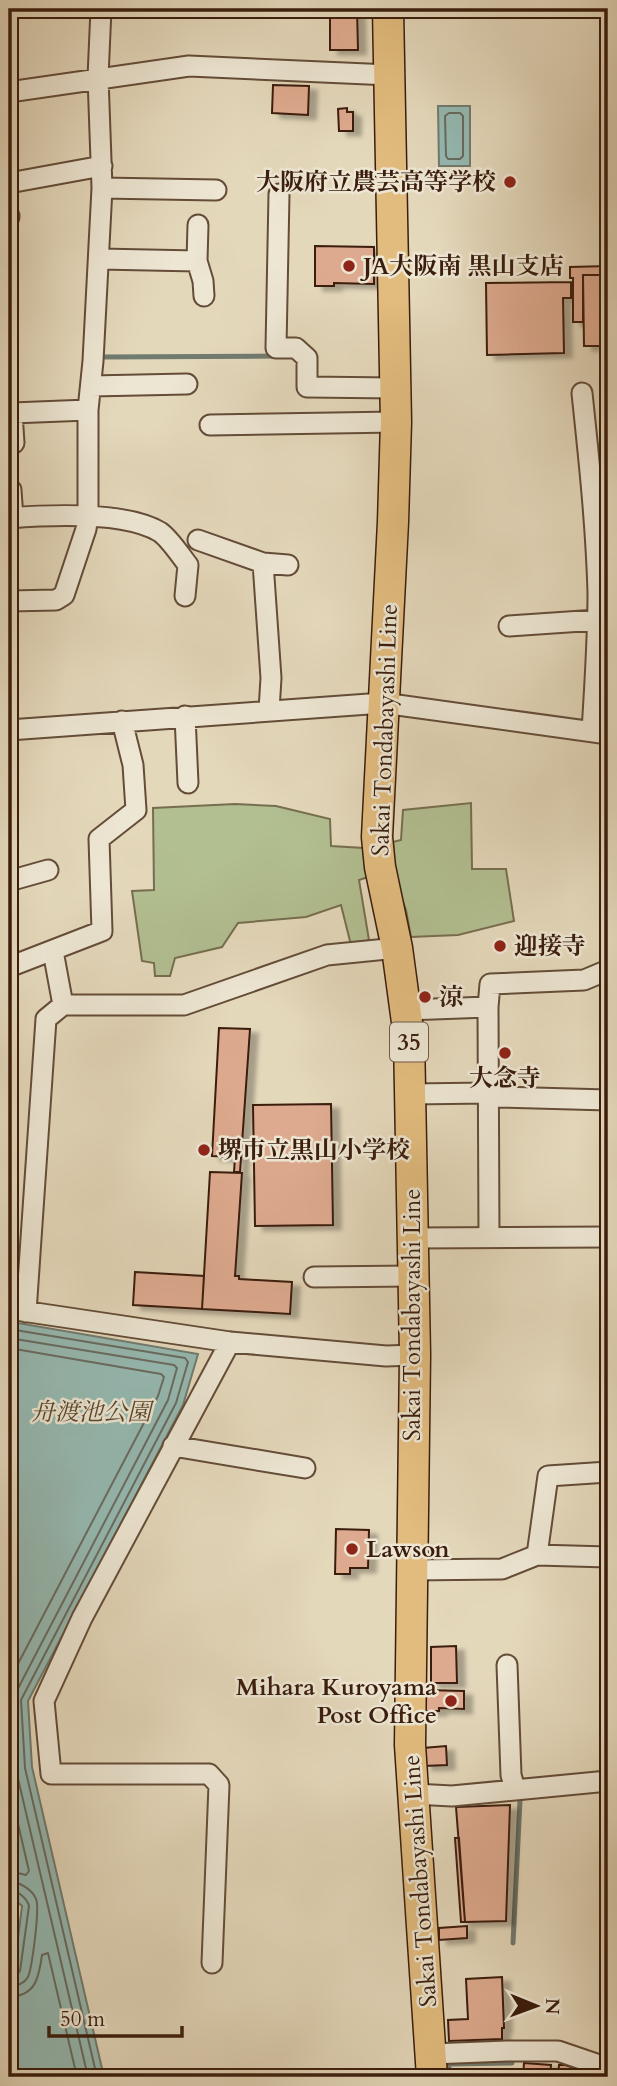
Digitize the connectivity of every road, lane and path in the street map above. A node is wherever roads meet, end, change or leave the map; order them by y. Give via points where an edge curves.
1 (101, 9) edge
2 (388, 9) edge
3 (390, 75) junction
4 (98, 77) junction
5 (9, 92) edge
6 (102, 166) junction
7 (9, 183) edge
8 (102, 188) junction
9 (216, 190) dead end
10 (279, 194) dead end
11 (198, 225) dead end
12 (100, 259) junction
13 (197, 261) junction
14 (204, 296) dead end
15 (187, 384) dead end
16 (91, 386) junction
17 (395, 388) junction
18 (582, 393) dead end
19 (88, 410) junction
20 (396, 422) junction
21 (210, 425) dead end
22 (14, 443) dead end
23 (599, 461) edge
24 (11, 489) dead end
25 (88, 515) junction
26 (11, 518) edge
27 (198, 540) dead end
28 (262, 562) junction
29 (288, 565) dead end
30 (186, 596) dead end
31 (9, 601) edge
32 (509, 626) dead end
33 (601, 629) edge
34 (383, 703) junction
35 (269, 710) junction
36 (185, 716) junction
37 (122, 721) junction
38 (9, 730) edge
39 (600, 733) edge
40 (188, 783) dead end
41 (48, 870) dead end
42 (9, 881) edge
43 (397, 948) junction
44 (53, 951) junction
45 (9, 967) edge
46 (608, 970) edge
47 (63, 1005) junction
48 (488, 1007) junction
49 (407, 1010) junction
50 (488, 1093) junction
51 (410, 1094) junction
52 (608, 1101) edge
53 (489, 1237) junction
54 (608, 1237) edge
55 (412, 1238) junction
56 (413, 1276) junction
57 (314, 1277) dead end
58 (17, 1310) edge
59 (230, 1342) junction
60 (415, 1355) junction
61 (173, 1446) junction
62 (305, 1468) dead end
63 (608, 1472) edge
64 (537, 1555) junction
65 (608, 1557) edge
66 (411, 1570) junction
67 (507, 1665) dead end
68 (608, 1781) edge
69 (515, 1789) junction
70 (414, 1794) junction
71 (212, 1963) dead end
72 (432, 2066) edge
73 (602, 2066) dead end

1 - 4 street
2 - 3 main road, Sakai Tondabayashi Line / 35
3 - 4 street via 190,66
3 - 17 main road, Sakai Tondabayashi Line / 35
4 - 5 street
4 - 6 street
6 - 7 street
6 - 8 street
8 - 9 street
8 - 12 street
10 - 17 street via 276,348 296,348 307,358 307,387
11 - 13 street
12 - 13 street
12 - 16 street
13 - 14 street
15 - 16 street
16 - 19 street
17 - 20 main road, Sakai Tondabayashi Line / 35
18 - 23 street
19 - 22 street via 12,413
19 - 25 street
20 - 21 street
20 - 34 main road, Sakai Tondabayashi Line / 35
23 - 33 street via 595,522
24 - 26 street
25 - 26 street
25 - 30 street via 140,524 161,533 188,565
25 - 31 street via 64,595 56,600
27 - 28 street
28 - 29 street
28 - 35 street via 271,678
32 - 33 street
33 - 39 street
34 - 35 street
34 - 39 street
34 - 43 main road, Sakai Tondabayashi Line / 35 via 377,837
35 - 36 street
36 - 37 street
36 - 40 street
37 - 38 street
37 - 44 street via 133,765 136,810 99,839 102,931
41 - 42 street
43 - 47 street via 327,956 184,1004
43 - 49 main road, Sakai Tondabayashi Line / 35
44 - 45 street
44 - 47 street
46 - 48 street via 584,980 490,984
47 - 58 street via 46,1019
48 - 49 street
48 - 50 street
49 - 51 main road, Sakai Tondabayashi Line / 35
50 - 51 street
50 - 52 street
50 - 53 street
51 - 55 main road, Sakai Tondabayashi Line / 35
53 - 54 street
53 - 55 street
55 - 56 main road, Sakai Tondabayashi Line / 35
56 - 57 street via 348,1284
56 - 60 main road, Sakai Tondabayashi Line / 35
58 - 59 street
59 - 60 street
59 - 61 street
60 - 66 main road, Sakai Tondabayashi Line / 35
61 - 62 street
61 - 71 street via 82,1618 44,1701 51,1774 209,1774 219,1785
63 - 64 street via 548,1476
64 - 65 street
64 - 66 street via 502,1569
66 - 70 main road, Sakai Tondabayashi Line / 35
67 - 69 street
68 - 69 street
69 - 70 street via 452,1796
70 - 72 main road, Sakai Tondabayashi Line / 35
72 - 73 street via 507,2050 558,2051

